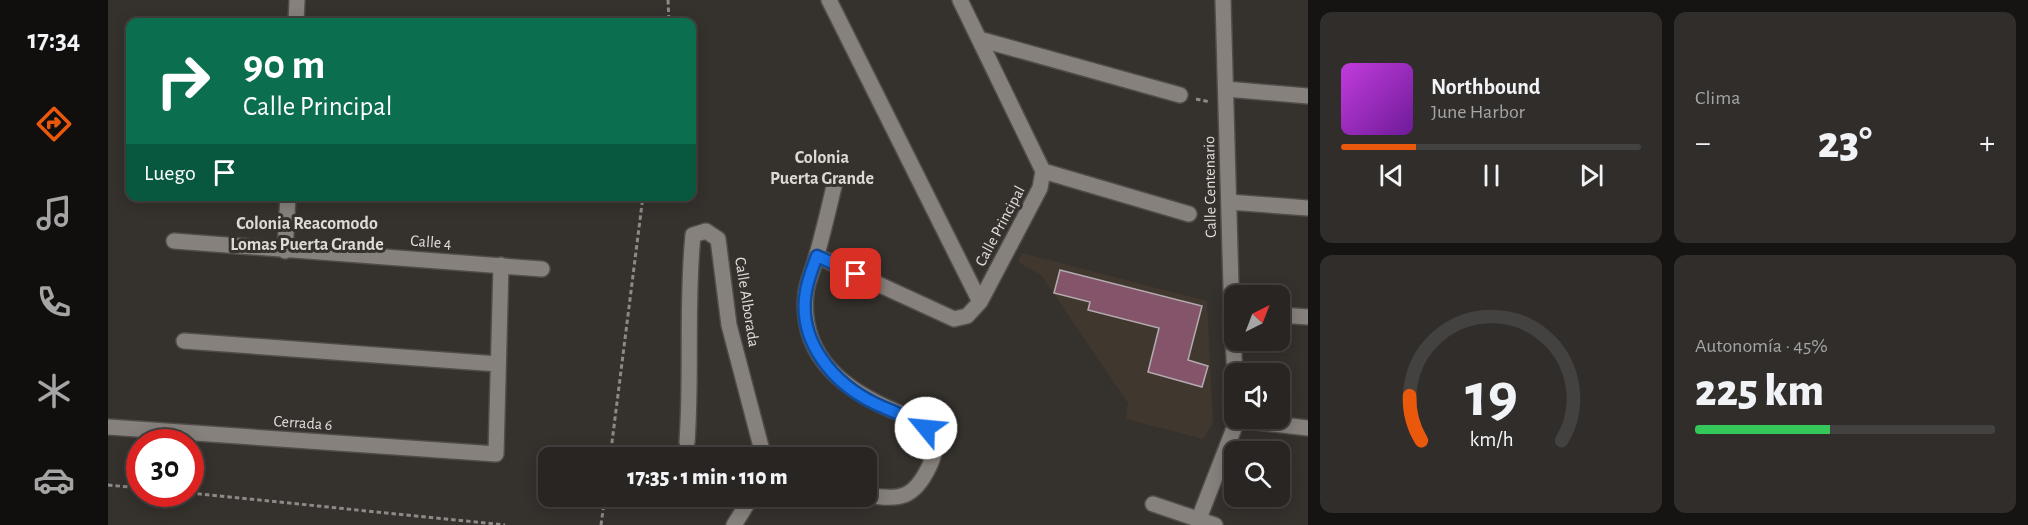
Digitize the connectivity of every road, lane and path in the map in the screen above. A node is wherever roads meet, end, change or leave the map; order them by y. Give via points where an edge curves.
1 (297, 0) edge
2 (668, 0) edge
3 (828, 0) edge
4 (960, 0) edge
5 (1223, 0) edge
6 (296, 18) edge
7 (669, 18) edge
8 (979, 39) junction
9 (1226, 89) junction
10 (1180, 95) joint
11 (1308, 96) edge
12 (1226, 106) junction
13 (1043, 171) junction
14 (835, 183) dead end
15 (288, 201) edge
16 (642, 201) edge
17 (1229, 202) junction
18 (1308, 208) edge
19 (1189, 214) dead end
20 (174, 241) dead end
21 (285, 251) junction
22 (817, 256) junction
23 (501, 265) junction
24 (542, 269) dead end
25 (1232, 285) edge
26 (980, 302) junction
27 (1290, 316) edge
28 (1308, 317) edge
29 (184, 341) dead end
30 (498, 364) junction
31 (1290, 426) edge
32 (108, 427) edge
33 (1308, 428) edge
34 (1234, 429) edge
35 (687, 442) dead end
36 (611, 447) edge
37 (761, 447) edge
38 (108, 485) edge
39 (126, 487) edge
40 (204, 495) edge
41 (877, 497) edge
42 (1153, 504) dead end
43 (603, 507) edge
44 (745, 507) edge
45 (1198, 521) junction
46 (505, 525) edge
47 (601, 525) edge
48 (734, 525) edge
49 (1215, 525) edge

1 - 6 street
2 - 7 path
3 - 26 street
4 - 8 street, Calle Principal
5 - 9 street, Calle Centenario
8 - 10 street
8 - 13 street, Calle Principal
9 - 11 street
9 - 12 street, Calle Centenario
10 - 12 path
12 - 17 street, Calle Centenario
13 - 19 street
13 - 26 street, Calle Principal via 1041,188
14 - 22 street
15 - 21 street
16 - 36 path
17 - 18 street
17 - 25 street, Calle Centenario
20 - 21 street, Calle 4
21 - 23 street, Calle 4
22 - 26 street, Calle Principal via 954,319 967,316
22 - 41 street via 806,292 806,315 821,361 842,383 874,403 914,420 934,439 934,457 922,483 911,494 888,499
23 - 24 street, Calle 4
23 - 30 street
27 - 28 street
29 - 30 street
30 - 32 street, Cerrada 6 via 496,454
31 - 33 street
34 - 45 street
35 - 37 street, Calle Alborada via 691,397 690,264 693,235 706,231 718,239 729,325
38 - 39 path
40 - 46 path
42 - 45 street
43 - 47 path
44 - 48 street
45 - 49 street

